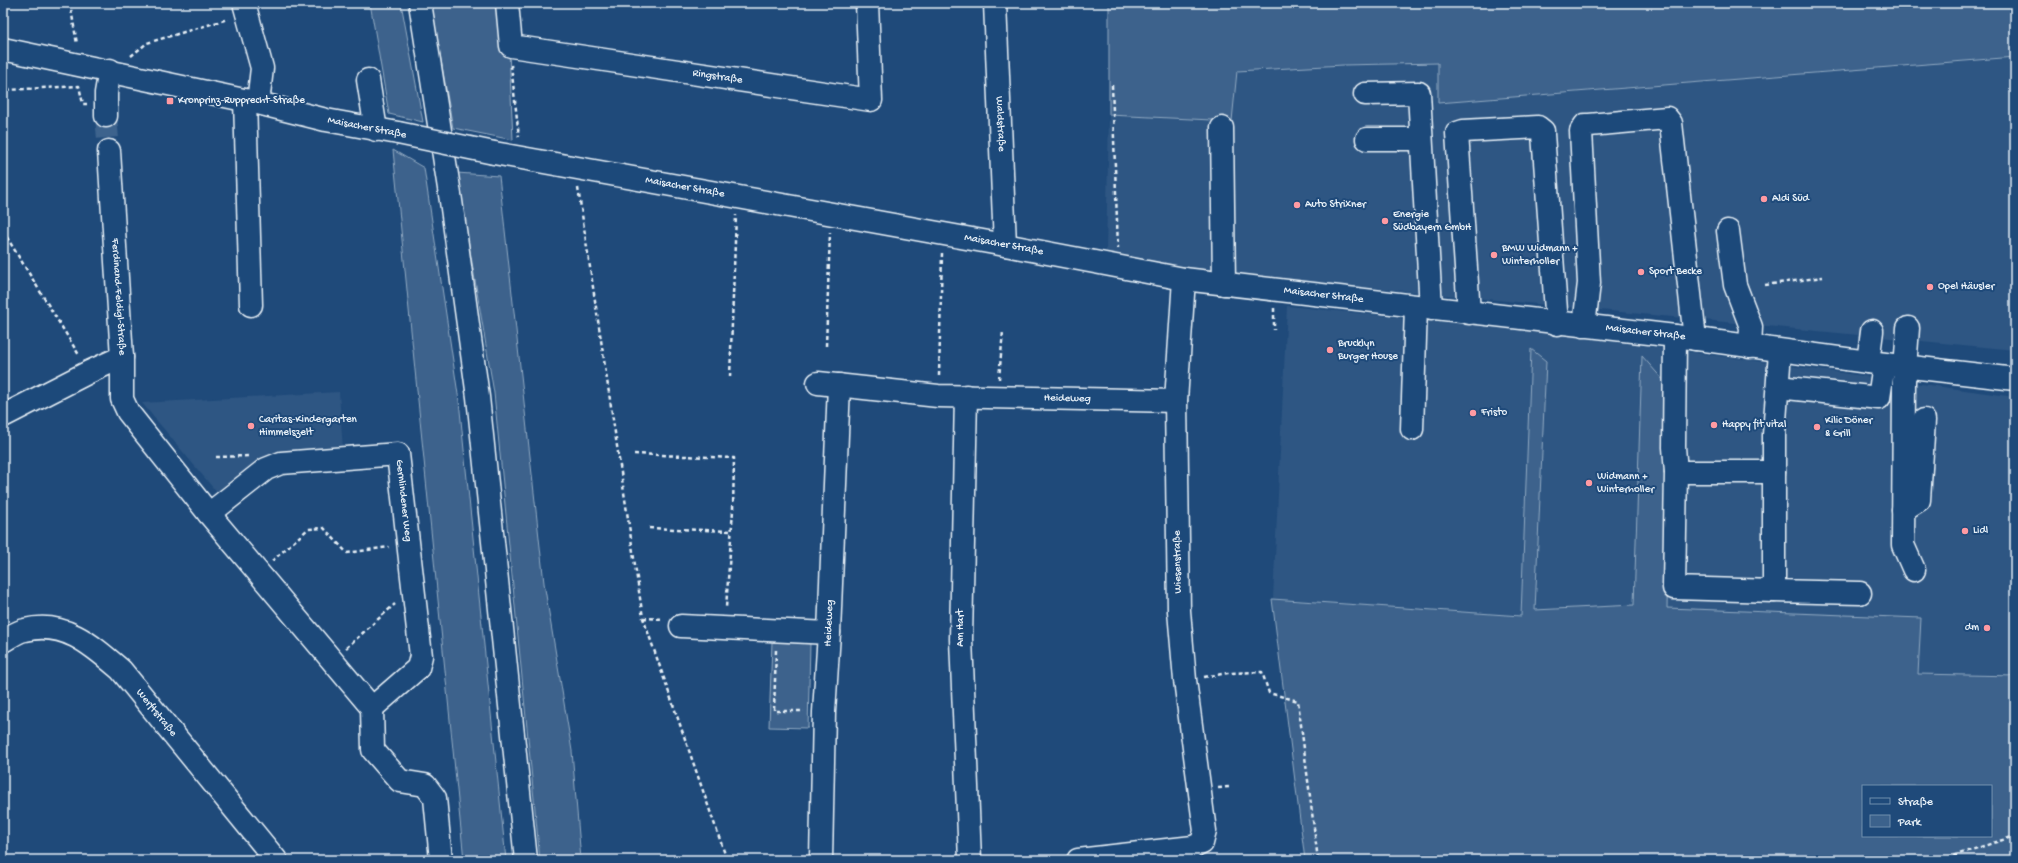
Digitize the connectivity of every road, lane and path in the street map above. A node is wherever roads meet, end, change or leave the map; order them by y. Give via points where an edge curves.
1 (70, 3) edge
2 (420, 3) edge
3 (507, 3) edge
4 (867, 3) edge
5 (995, 3) edge
6 (245, 8) edge
7 (511, 46) junction
8 (3, 49) edge
9 (3, 63) edge
10 (81, 64) junction
11 (118, 72) junction
12 (368, 80) dead end
13 (1112, 85) dead end
14 (1366, 94) dead end
15 (252, 101) junction
16 (106, 109) joint
17 (1222, 128) dead end
18 (376, 130) junction
19 (1367, 139) dead end
20 (1421, 139) junction
21 (109, 151) tunnel mouth
22 (521, 158) junction
23 (577, 167) junction
24 (737, 196) junction
25 (832, 213) junction
26 (3, 231) edge
27 (1728, 231) dead end
28 (1005, 245) junction
29 (942, 249) dead end
30 (1119, 266) junction
31 (1823, 277) dead end
32 (1184, 279) junction
33 (1224, 284) junction
34 (1765, 285) dead end
35 (251, 305) dead end
36 (1424, 308) junction
37 (1469, 313) junction
38 (1557, 324) junction
39 (1584, 326) junction
40 (1908, 328) dead end
41 (1003, 331) dead end
42 (1872, 331) dead end
43 (1685, 338) junction
44 (826, 346) dead end
45 (1750, 347) junction
46 (1780, 351) junction
47 (122, 357) junction
48 (1885, 364) junction
49 (89, 372) junction
50 (730, 377) dead end
51 (2015, 379) edge
52 (1778, 386) junction
53 (938, 396) junction
54 (966, 396) junction
55 (997, 397) junction
56 (1176, 401) junction
57 (3, 416) edge
58 (1924, 420) dead end
59 (1412, 429) dead end
60 (634, 454) dead end
61 (216, 457) dead end
62 (266, 468) junction
63 (1676, 472) junction
64 (1774, 472) junction
65 (1903, 510) junction
66 (209, 514) junction
67 (649, 528) dead end
68 (731, 531) junction
69 (409, 544) junction
70 (1914, 570) dead end
71 (258, 573) junction
72 (413, 588) junction
73 (1774, 592) junction
74 (1860, 593) dead end
75 (682, 626) dead end
76 (724, 629) junction
77 (777, 631) junction
78 (829, 634) junction
79 (3, 641) edge
80 (331, 661) junction
81 (1185, 680) junction
82 (372, 708) junction
83 (824, 712) junction
84 (2015, 836) edge
85 (276, 860) edge
86 (441, 860) edge
87 (526, 860) edge
88 (726, 860) edge
89 (821, 860) edge
90 (970, 860) edge
91 (1078, 860) edge
92 (1318, 860) edge
93 (1940, 860) edge

1 - 10 path
2 - 87 main road via 452,201 478,397
3 - 7 main road
4 - 7 main road, Ringstraße via 871,100
5 - 28 main road, Waldstraße
6 - 11 path via 147,43 131,56
6 - 15 main road via 262,68
7 - 22 path via 510,59
8 - 10 main road, Maisacher Straße
9 - 16 path via 7,90 79,86 83,104
10 - 11 main road, Maisacher Straße
11 - 15 main road, Maisacher Straße
11 - 16 main road
12 - 18 main road
13 - 30 path
14 - 20 main road via 1419,93
15 - 18 main road, Maisacher Straße
15 - 35 main road
17 - 33 main road
18 - 22 main road, Maisacher Straße, bridge
19 - 20 main road
20 - 36 main road
21 - 47 main road, Ferdinand-Feldigl-Straße
22 - 23 main road, Maisacher Straße
23 - 24 main road, Maisacher Straße
23 - 88 path via 578,192 644,618
24 - 25 main road, Maisacher Straße
24 - 50 path
25 - 28 main road, Maisacher Straße
25 - 44 path
26 - 49 path
27 - 45 main road via 1736,285 1751,327
28 - 30 main road, Maisacher Straße
29 - 53 path
30 - 32 main road, Maisacher Straße
31 - 34 path
32 - 33 main road, Maisacher Straße
32 - 56 main road, Wiesenstraße
33 - 36 main road, Maisacher Straße
36 - 37 main road, Maisacher Straße
36 - 59 main road
37 - 38 main road, Maisacher Straße
37 - 38 main road via 1457,133 1538,127 1543,131
38 - 39 main road, Maisacher Straße
39 - 43 main road, Maisacher Straße
39 - 43 main road via 1588,283 1581,131 1585,125 1667,118 1671,123
40 - 48 main road
41 - 55 path
42 - 48 main road
43 - 45 main road, Maisacher Straße
43 - 63 main road via 1674,447
45 - 46 main road, Maisacher Straße
46 - 48 main road, Maisacher Straße
46 - 52 main road
47 - 49 main road, Ferdinand-Feldigl-Straße
47 - 66 main road via 122,399 128,412
48 - 51 main road, Maisacher Straße
48 - 52 main road via 1879,398
48 - 65 main road
49 - 57 main road, Ferdinand-Feldigl-Straße
52 - 64 main road
53 - 54 main road, Heideweg
53 - 78 main road, Heideweg via 828,384
54 - 55 main road, Heideweg
54 - 90 main road, Am Hart via 961,639
55 - 56 main road, Heideweg
56 - 81 main road, Wiesenstraße via 1179,611
58 - 65 main road via 1919,500
60 - 68 path via 734,458
61 - 62 path via 254,456
62 - 66 main road, Gernlindener Weg
62 - 69 main road, Gernlindener Weg via 281,463 398,454
63 - 64 main road
63 - 73 main road via 1674,588
64 - 73 main road
65 - 70 main road via 1903,545
66 - 71 main road
67 - 68 path
68 - 76 path
69 - 71 path via 346,554 324,528 308,529
69 - 72 main road, Gernlindener Weg
71 - 80 main road
72 - 80 path
72 - 82 main road, Gernlindener Weg via 421,656 418,668
73 - 74 main road
75 - 76 main road
76 - 77 main road
77 - 78 main road
77 - 83 path via 774,710
78 - 83 main road, Heideweg
79 - 85 main road, Werftstraße via 25,630 58,628 92,646 121,670
80 - 82 main road
81 - 91 main road, Wiesenstraße via 1205,831 1202,843 1193,848
81 - 92 path via 1228,673 1262,672 1269,693 1298,701
82 - 86 main road via 373,750 400,781 425,785 434,798
83 - 89 main road, Heideweg
84 - 93 path

